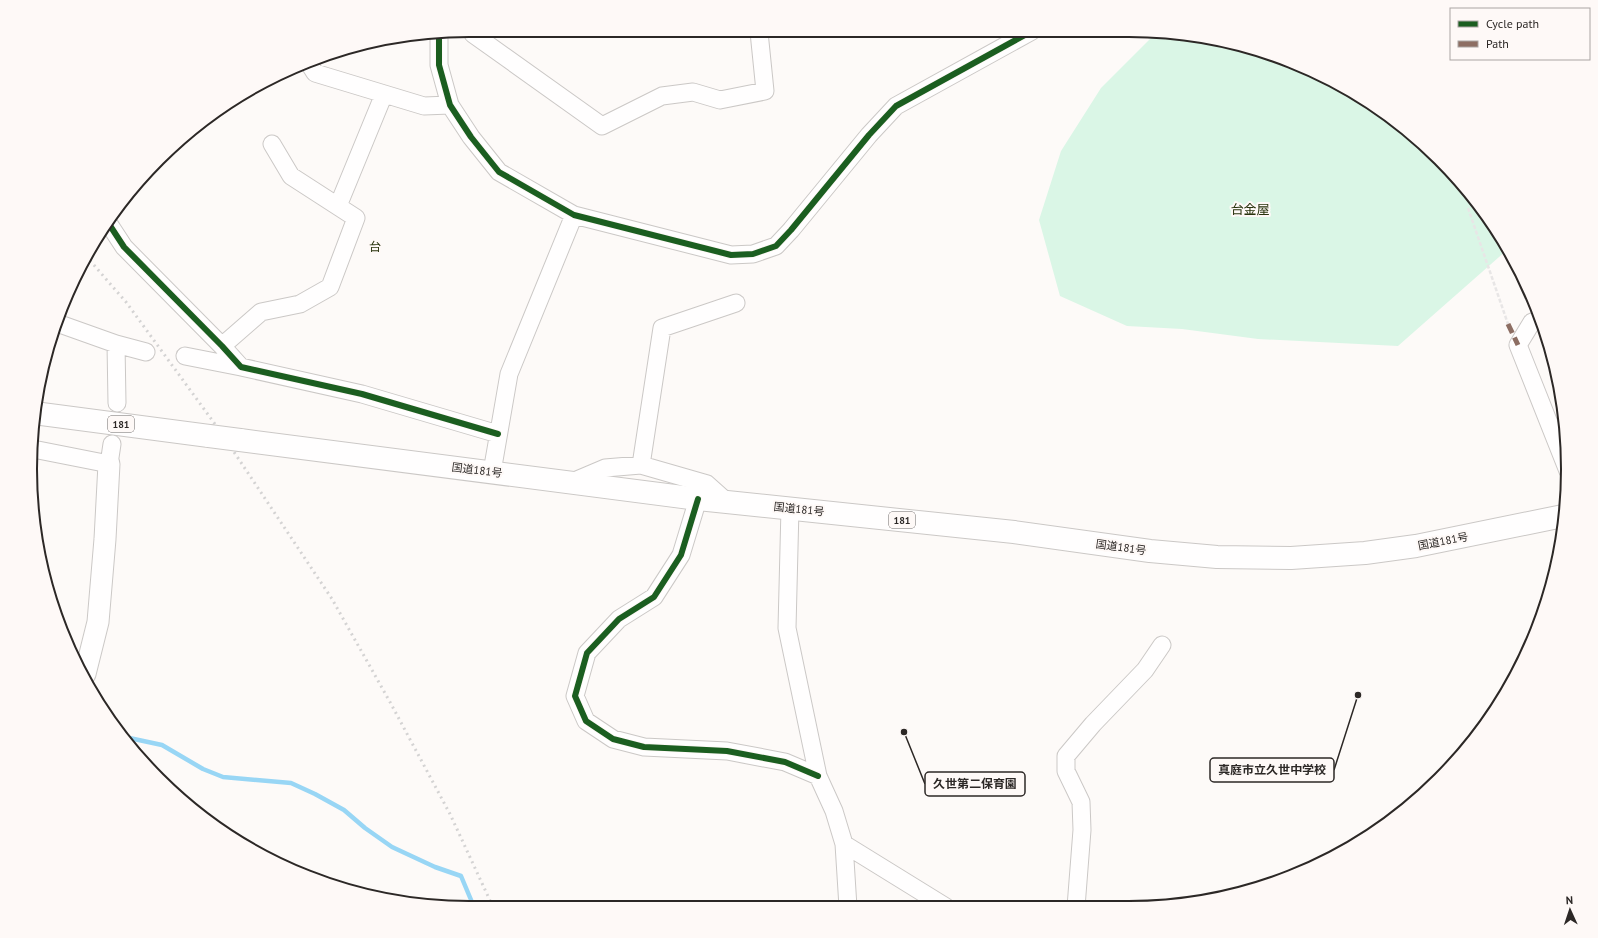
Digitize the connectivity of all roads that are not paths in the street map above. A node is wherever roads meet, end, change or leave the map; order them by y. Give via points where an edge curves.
1 (477, 37) edge
2 (760, 37) edge
3 (1021, 37) edge
4 (439, 38) edge
5 (311, 67) edge
6 (384, 94) junction
7 (450, 106) junction
8 (272, 144) dead end
9 (338, 206) junction
10 (574, 215) junction
11 (111, 227) edge
12 (736, 303) dead end
13 (1532, 322) dead end
14 (62, 325) edge
15 (116, 344) junction
16 (222, 346) junction
17 (146, 352) dead end
18 (185, 356) dead end
19 (241, 368) junction
20 (117, 404) dead end
21 (41, 414) edge
22 (498, 434) junction
23 (38, 449) edge
24 (1560, 453) edge
25 (110, 454) joint
26 (641, 465) junction
27 (492, 472) junction
28 (572, 482) junction
29 (698, 499) junction
30 (726, 501) junction
31 (790, 508) junction
32 (1558, 517) edge
33 (1162, 645) dead end
34 (86, 668) edge
35 (818, 776) junction
36 (844, 844) junction
37 (848, 901) edge
38 (936, 901) edge
39 (1076, 901) edge

1 - 2 street via 602,126 662,96 693,92 720,100 765,91
3 - 10 street via 896,106 776,246 753,254 731,255
4 - 7 street via 439,65
5 - 6 street via 315,73
6 - 7 street via 424,106
6 - 9 street
7 - 10 street via 471,138 499,172
8 - 9 street via 291,176
9 - 16 street via 356,218 330,287 300,304 261,312
10 - 22 street via 509,374
11 - 16 street via 124,246
12 - 26 street via 662,328
13 - 24 street via 1518,345
14 - 15 street
15 - 17 street
15 - 20 street
16 - 19 street
18 - 19 street
19 - 22 street via 362,394
21 - 27 highway, 国道181号 / 181, bridge
22 - 27 street
23 - 25 street
25 - 34 street via 98,622
26 - 28 street via 605,468
26 - 30 street via 707,484
27 - 28 highway, 国道181号 / 181
28 - 29 highway, 国道181号 / 181
29 - 30 highway, 国道181号 / 181
29 - 35 street via 681,555 654,597 619,619 587,653 575,696 586,721 613,739 644,747 727,751 785,762
30 - 31 highway, 国道181号 / 181
31 - 32 highway, 国道181号 / 181 via 1014,532 1180,554 1291,558 1416,546
31 - 35 street via 787,628
33 - 39 street via 1145,670 1066,756 1066,771 1081,802 1082,830
35 - 36 street via 834,811
36 - 37 street
36 - 38 street

